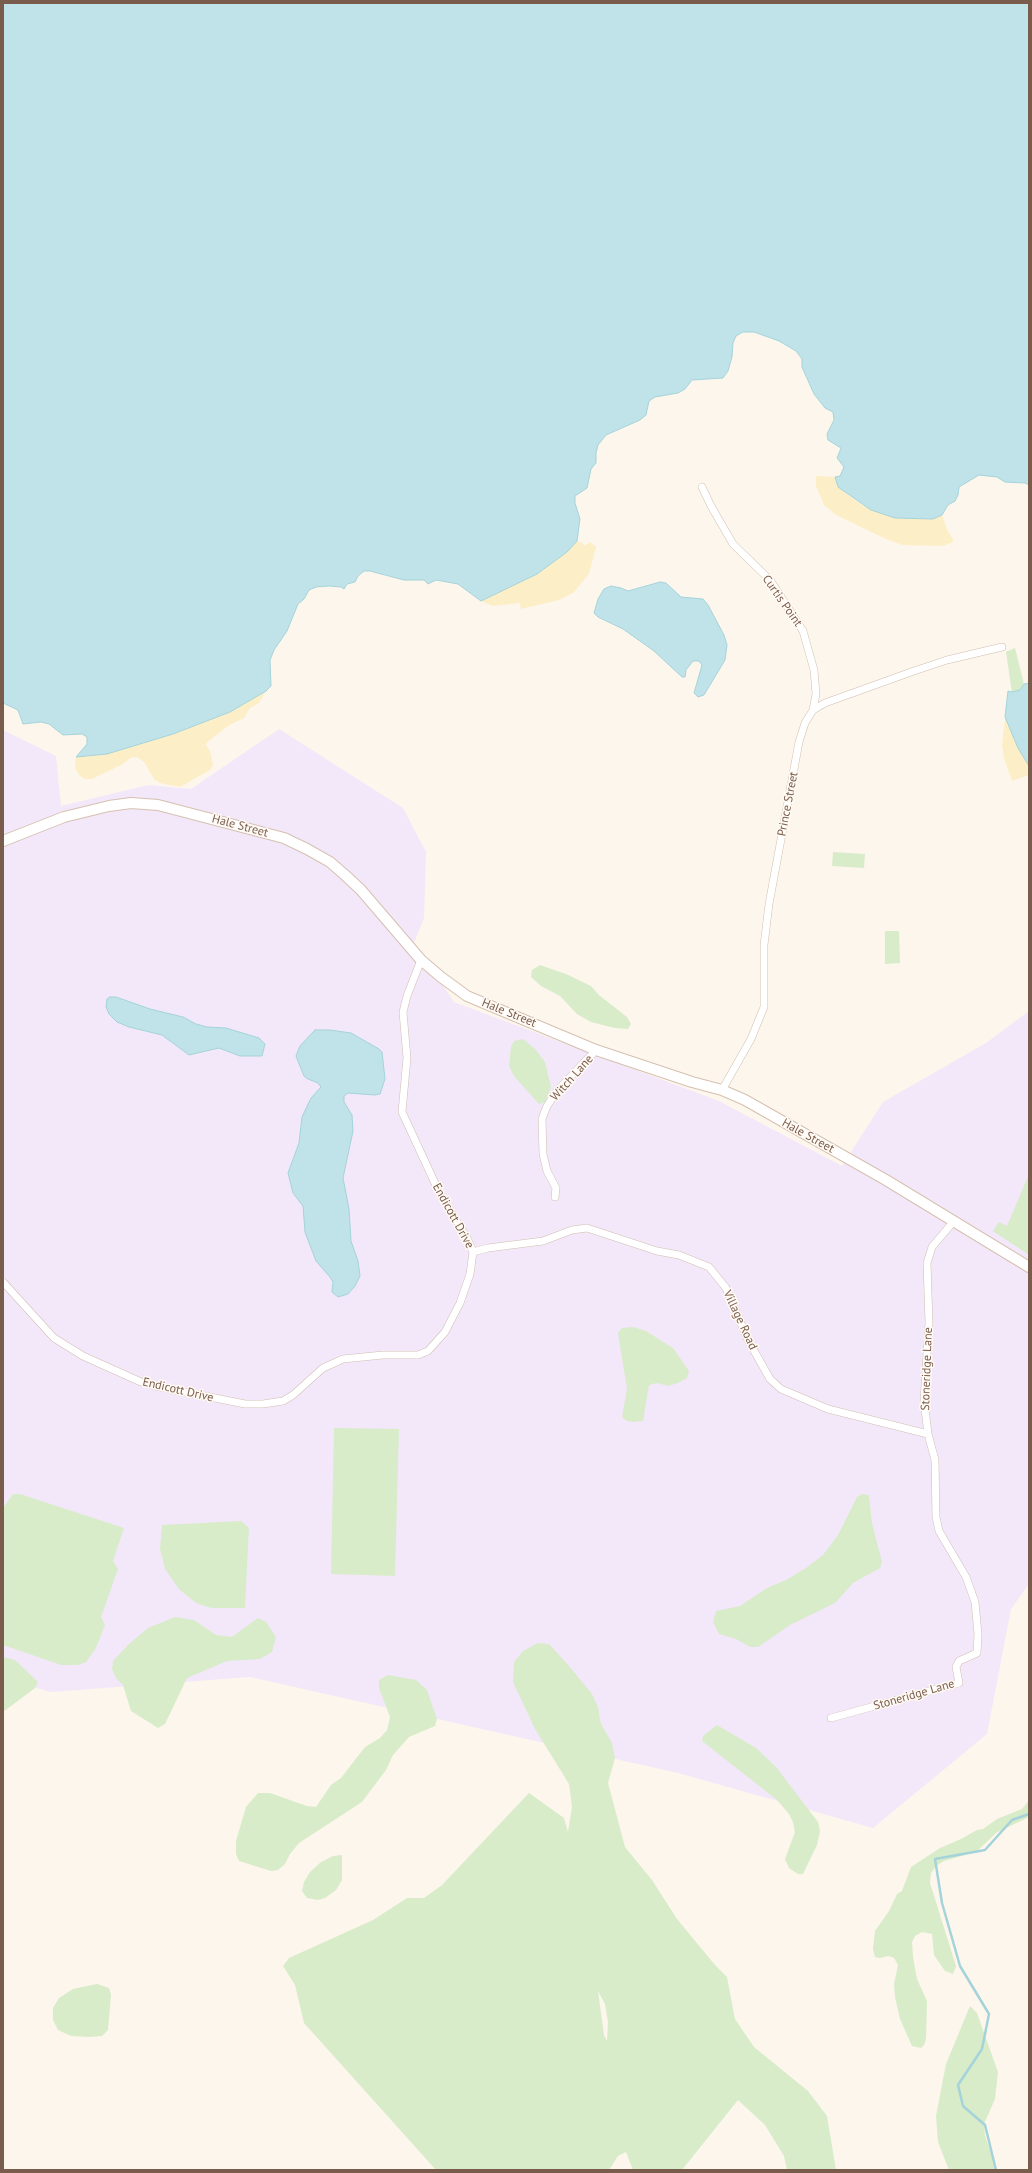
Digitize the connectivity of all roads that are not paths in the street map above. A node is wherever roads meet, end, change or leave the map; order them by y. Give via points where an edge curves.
1 (702, 487) dead end
2 (1002, 646) dead end
3 (813, 710) junction
4 (3, 841) edge
5 (421, 960) junction
6 (596, 1050) junction
7 (722, 1090) junction
8 (555, 1197) dead end
9 (954, 1221) junction
10 (473, 1252) junction
11 (1029, 1267) edge
12 (3, 1282) edge
13 (928, 1434) junction
14 (831, 1718) dead end

1 - 3 street, Curtis Point via 710,506 733,544 770,580 803,631 814,670 816,694
2 - 3 street via 927,666 825,703
3 - 7 street, Prince Street via 805,723 800,742 769,904 764,945 764,1007
4 - 5 main road, Hale Street via 64,817 131,803 158,805 284,838 330,862 361,890
5 - 6 main road, Hale Street via 467,996
5 - 10 street, Endicott Drive via 403,1012 406,1058 402,1112 440,1194
6 - 7 main road, Hale Street
6 - 8 street, Witch Lane via 556,1091 542,1119 543,1154 556,1188
7 - 9 main road, Hale Street via 745,1100
9 - 11 main road, Hale Street
9 - 13 street, Stoneridge Lane via 932,1247 927,1263 929,1323 924,1401
10 - 12 street, Endicott Drive via 470,1274 460,1303 445,1332 428,1351 418,1355 343,1359 323,1368 283,1401 263,1404 245,1404 155,1386 82,1356 54,1338
10 - 13 street, Village Road via 543,1241 572,1230 587,1228 657,1251 679,1255 709,1267 726,1288 753,1350 770,1379 781,1389 828,1409
13 - 14 street, Stoneridge Lane via 935,1460 936,1517 939,1531 966,1577 975,1602 978,1634 976,1653 959,1661 956,1667 959,1683

